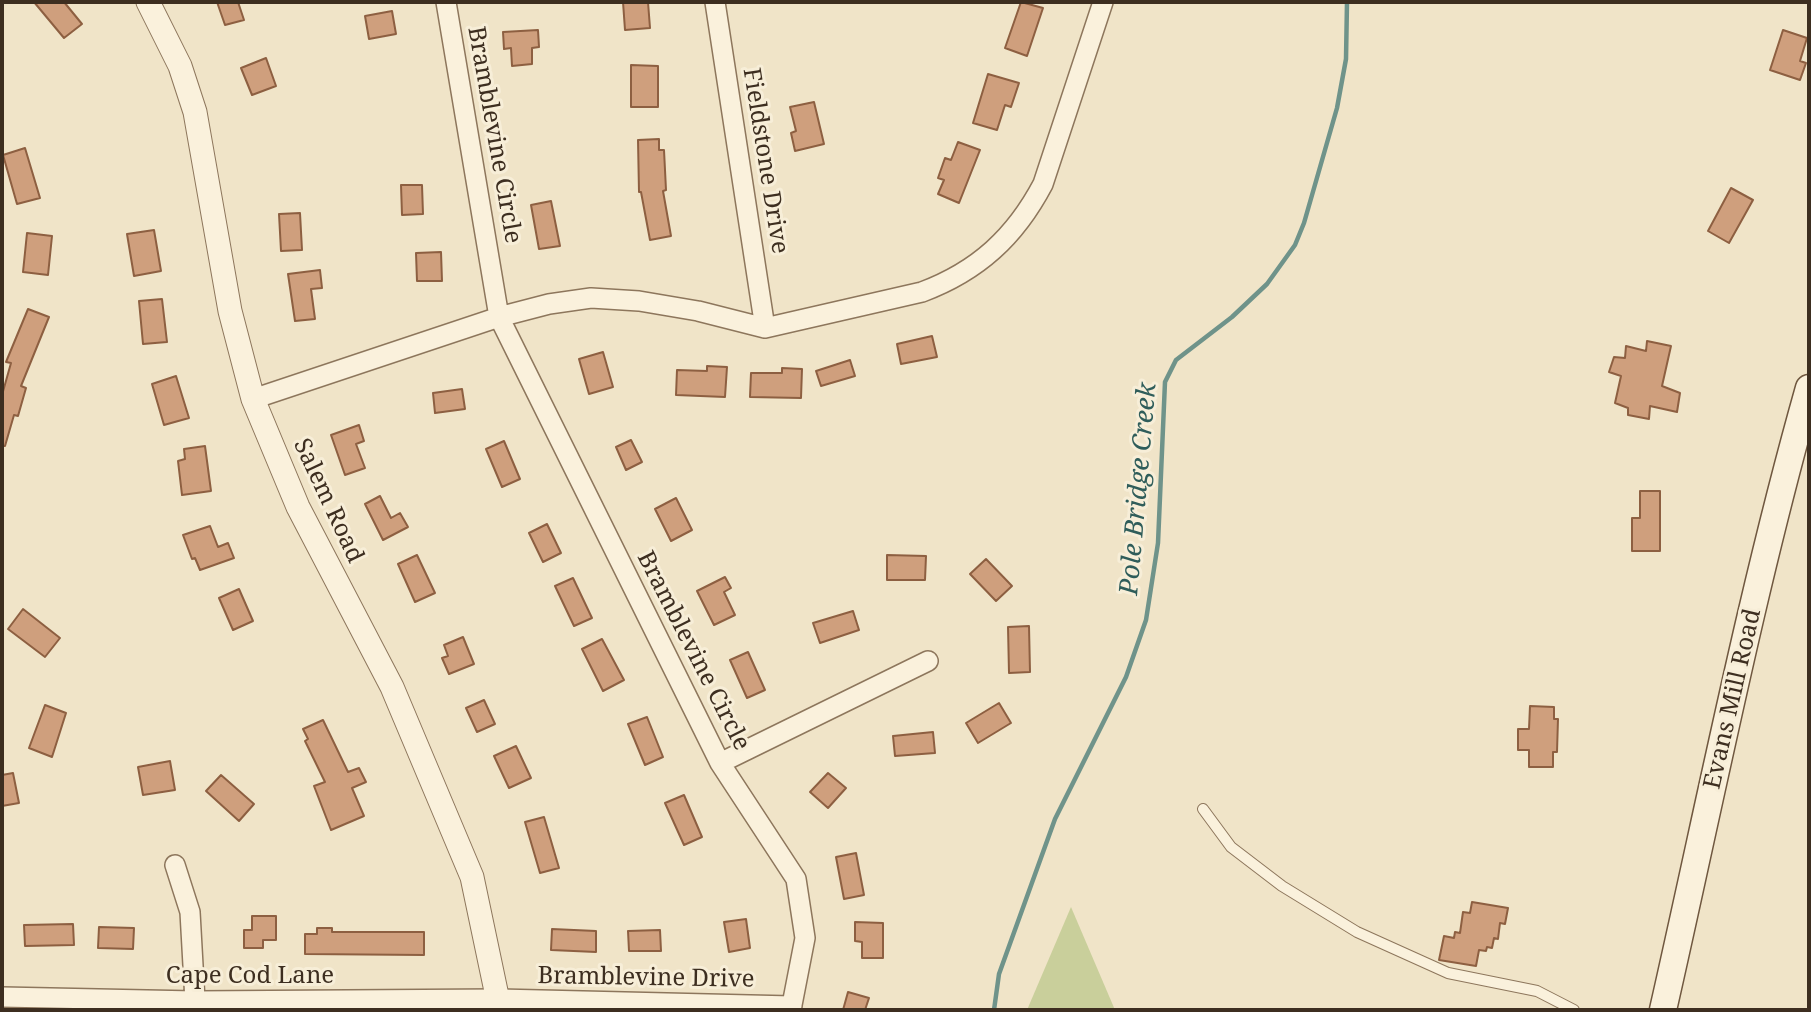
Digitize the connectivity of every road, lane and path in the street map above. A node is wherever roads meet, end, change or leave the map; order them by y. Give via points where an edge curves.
1 (148, 2) edge
2 (446, 2) edge
3 (715, 2) edge
4 (1103, 2) edge
5 (499, 317) junction
6 (765, 328) junction
7 (1809, 388) edge
8 (253, 399) junction
9 (928, 661) dead end
10 (720, 763) junction
11 (1203, 809) dead end
12 (175, 865) dead end
13 (2, 997) edge
14 (195, 1001) junction
15 (500, 1005) edge
16 (792, 1008) edge
17 (1574, 1010) edge
18 (1663, 1010) edge

1 - 8 street, Salem Road via 180,66 195,112 230,311
2 - 5 street, Bramblevine Circle
3 - 6 street, Fieldstone Drive
4 - 6 street via 1042,184 1003,243 965,273 922,292
5 - 6 street via 591,298 639,300
5 - 8 street
5 - 10 street, Bramblevine Circle
7 - 18 main road, Evans Mill Road via 1737,678
8 - 15 street, Salem Road via 298,507 392,687 472,877
9 - 10 street
10 - 16 street, Bramblevine Circle via 796,880 805,938
11 - 17 lane via 1231,847 1282,886 1357,932 1448,973 1538,991
12 - 14 street via 190,912
13 - 14 street, Cape Cod Lane
14 - 15 street, Cape Cod Lane
15 - 16 street, Bramblevine Drive

